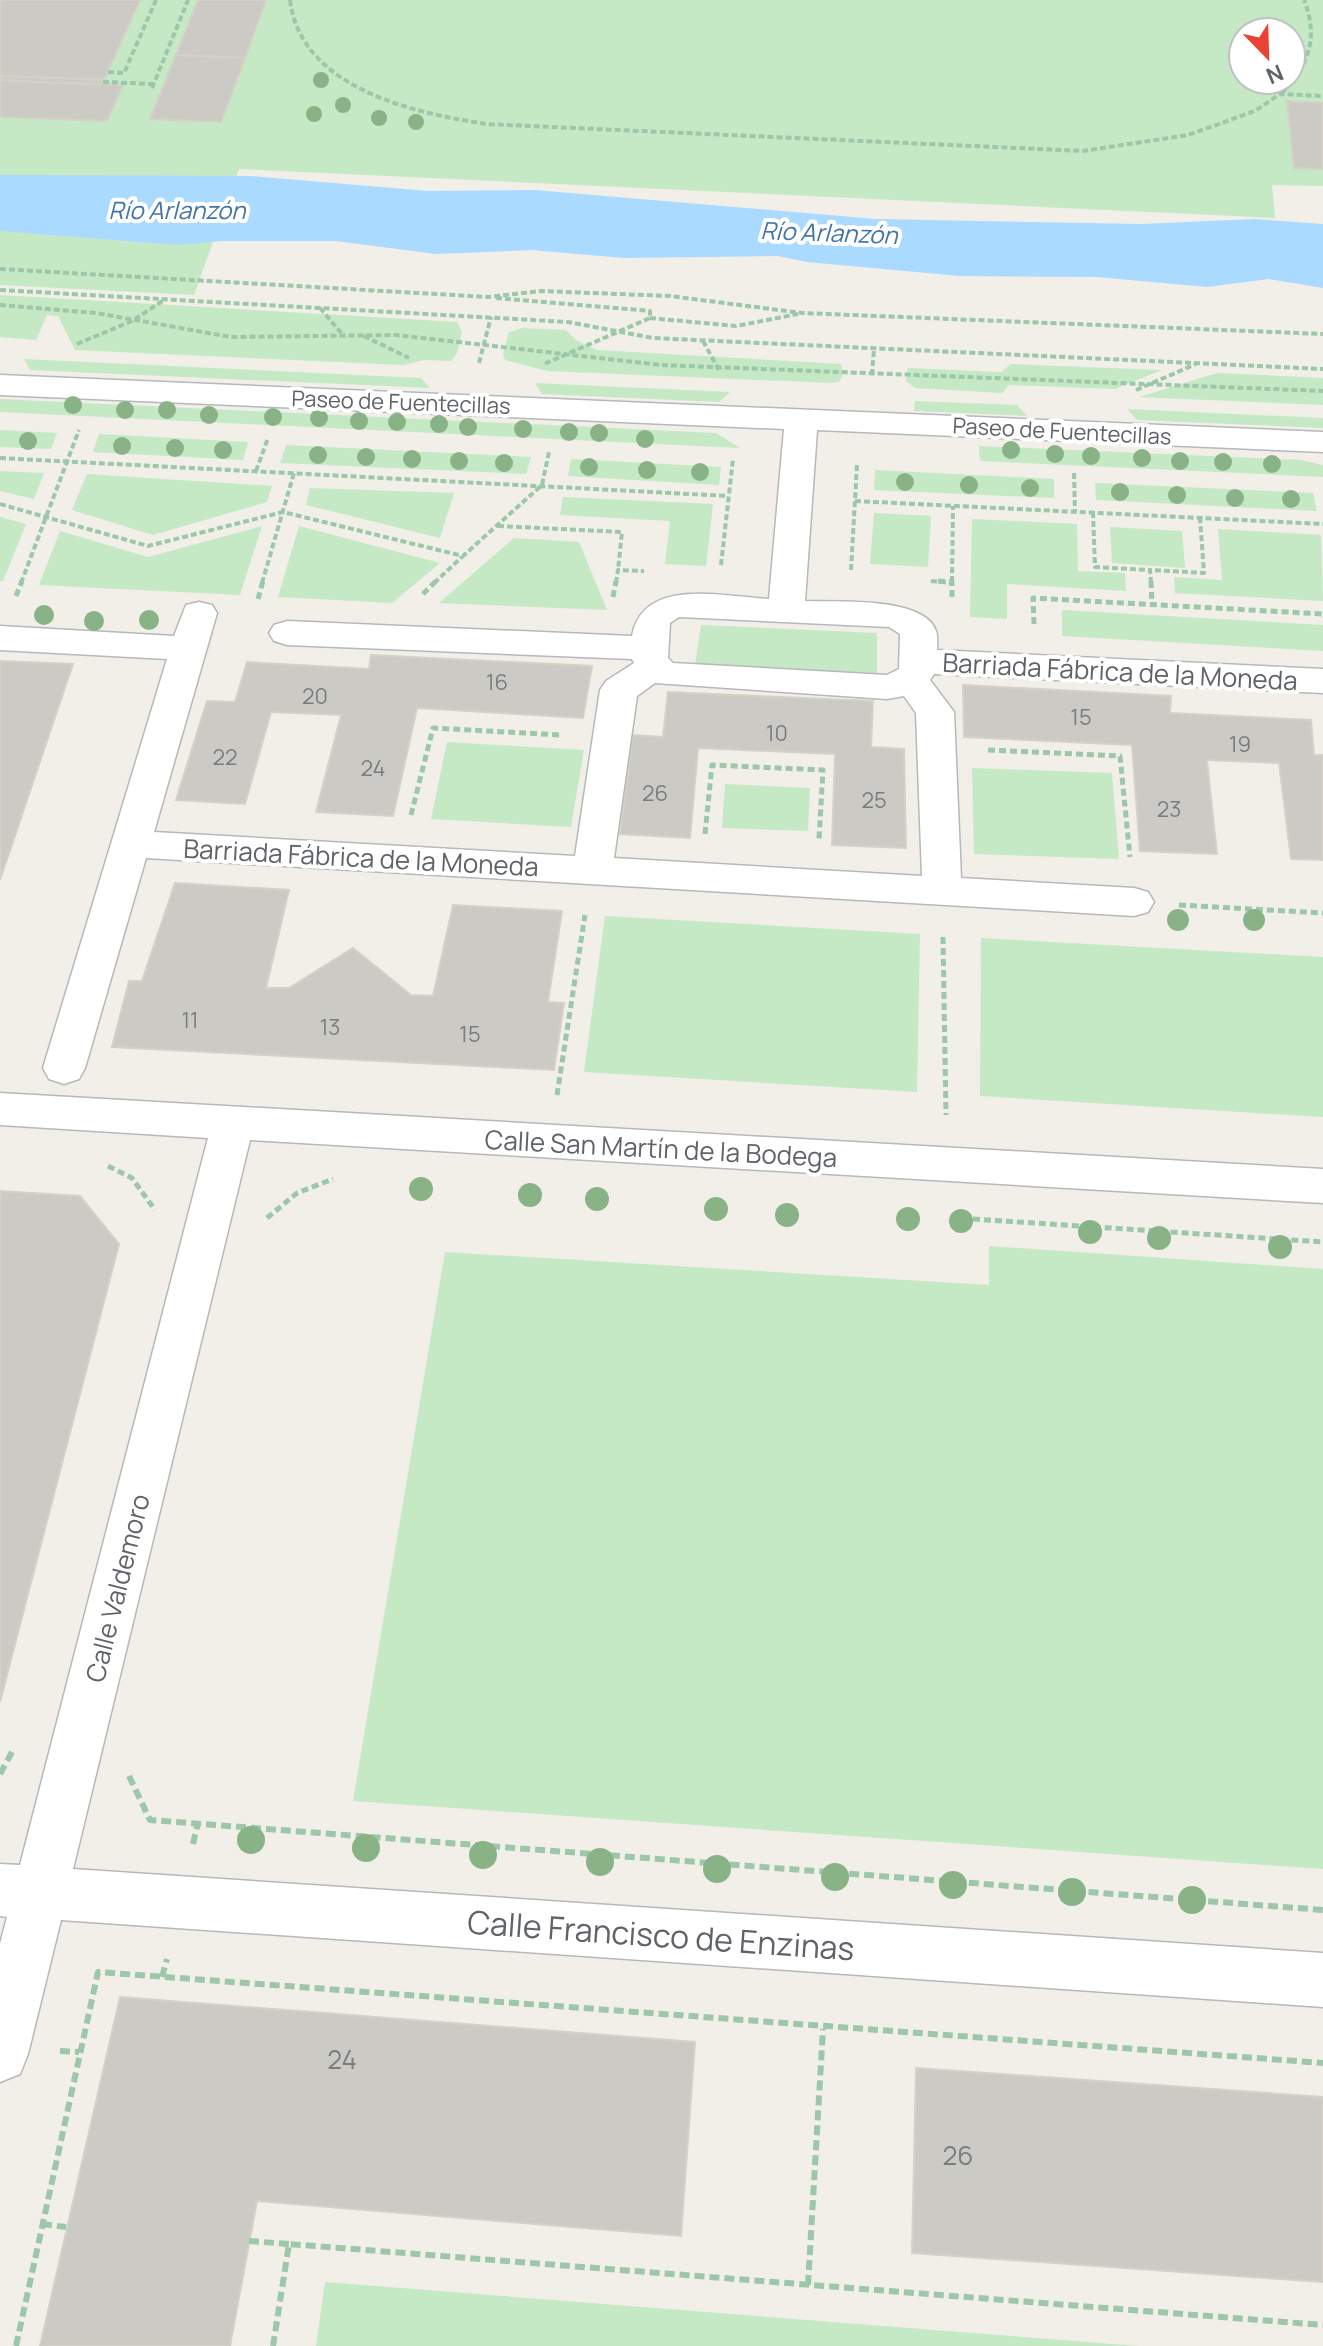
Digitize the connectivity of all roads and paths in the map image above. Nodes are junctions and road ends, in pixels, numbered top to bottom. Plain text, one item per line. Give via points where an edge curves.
1 (156, 0) edge
2 (188, 0) edge
3 (290, 0) edge
4 (1304, 0) edge
5 (1307, 63) edge
6 (108, 72) dead end
7 (103, 82) dead end
8 (1278, 96) edge
9 (0, 269) edge
10 (0, 290) edge
11 (488, 297) junction
12 (165, 299) junction
13 (0, 305) edge
14 (319, 308) junction
15 (802, 313) junction
16 (491, 317) junction
17 (650, 318) junction
18 (132, 321) junction
19 (617, 332) junction
20 (1323, 334) edge
21 (343, 335) junction
22 (363, 335) junction
23 (703, 341) junction
24 (484, 344) junction
25 (67, 349) dead end
26 (874, 349) junction
27 (566, 355) junction
28 (412, 359) dead end
29 (1198, 363) junction
30 (478, 368) dead end
31 (535, 368) dead end
32 (718, 368) junction
33 (1323, 369) edge
34 (872, 375) junction
35 (724, 379) dead end
36 (871, 384) dead end
37 (1150, 384) junction
38 (0, 385) edge
39 (1323, 391) edge
40 (1124, 395) dead end
41 (801, 419) junction
42 (81, 426) dead end
43 (269, 436) dead end
44 (1323, 442) edge
45 (550, 450) dead end
46 (0, 458) edge
47 (67, 462) junction
48 (857, 464) dead end
49 (256, 471) junction
50 (1074, 472) dead end
51 (294, 473) junction
52 (542, 485) junction
53 (728, 496) dead end
54 (855, 501) junction
55 (0, 504) edge
56 (953, 506) junction
57 (283, 512) junction
58 (1075, 512) junction
59 (1093, 512) junction
60 (46, 516) junction
61 (1200, 518) junction
62 (1323, 524) edge
63 (498, 526) junction
64 (463, 556) junction
65 (618, 570) dead end
66 (1150, 570) junction
67 (860, 576) dead end
68 (921, 580) dead end
69 (952, 582) junction
70 (258, 601) dead end
71 (415, 602) dead end
72 (1152, 604) junction
73 (786, 611) junction
74 (951, 614) dead end
75 (1323, 614) edge
76 (1034, 627) dead end
77 (287, 633) dead end
78 (0, 638) edge
79 (651, 658) junction
80 (915, 671) junction
81 (1323, 681) edge
82 (568, 735) dead end
83 (985, 749) dead end
84 (410, 819) dead end
85 (131, 844) junction
86 (592, 871) junction
87 (701, 877) junction
88 (816, 884) junction
89 (942, 891) junction
90 (1134, 902) junction
91 (1323, 913) edge
92 (64, 1068) dead end
93 (557, 1095) dead end
94 (0, 1109) edge
95 (946, 1116) dead end
96 (233, 1123) junction
97 (105, 1164) dead end
98 (342, 1177) dead end
99 (1323, 1186) edge
100 (157, 1213) dead end
101 (961, 1218) dead end
102 (263, 1223) dead end
103 (1323, 1242) edge
104 (15, 1743) dead end
105 (125, 1768) dead end
106 (0, 1774) edge
107 (20, 1892) edge
108 (1323, 1910) edge
109 (1323, 1980) edge
110 (823, 2029) junction
111 (0, 2054) edge
112 (1323, 2063) edge
113 (42, 2224) junction
114 (66, 2227) dead end
115 (249, 2241) dead end
116 (289, 2244) junction
117 (808, 2285) junction
118 (1323, 2325) edge
119 (16, 2346) edge
120 (273, 2346) edge

1 - 6 path via 124,73
2 - 7 path via 153,86
3 - 8 path via 312,48 346,80 403,108 486,124 1083,151 1188,135 1255,111
4 - 5 path via 1314,44
9 - 11 path
10 - 12 path
11 - 15 path via 541,291 656,296
11 - 17 path via 650,311
12 - 14 path
12 - 18 path
13 - 18 path via 67,309
14 - 16 path
14 - 21 path
15 - 17 path via 736,326
15 - 20 path
16 - 19 path via 568,322
16 - 24 path
17 - 19 path
18 - 21 path via 231,337
18 - 25 path
19 - 23 path
19 - 27 path
21 - 22 path
22 - 24 path
22 - 28 path
23 - 26 path
23 - 32 path
24 - 27 path
24 - 30 path
26 - 29 path
26 - 34 path
27 - 31 path
27 - 32 path
29 - 33 path
29 - 37 path
32 - 34 path
32 - 35 path
34 - 36 path
34 - 37 path
37 - 39 path
37 - 40 path
38 - 41 street, Paseo de Fuentecillas
41 - 44 street, Paseo de Fuentecillas
41 - 73 street
42 - 47 path
43 - 49 path
45 - 52 path
46 - 47 path
47 - 49 path
47 - 60 path
48 - 54 path
49 - 51 path
50 - 58 path
51 - 52 path
51 - 57 path
52 - 53 path
52 - 63 path
54 - 56 path
54 - 67 path via 851,570
55 - 60 path
56 - 58 path
56 - 69 path
57 - 60 path via 148,546
57 - 64 path
57 - 70 path
58 - 59 path
59 - 61 path
59 - 66 path via 1095,567
60 - 78 path
61 - 62 path
61 - 66 path via 1204,573
63 - 64 path
63 - 65 path via 622,532
64 - 71 path
66 - 72 path
68 - 69 path
69 - 74 path
72 - 75 path
72 - 76 path via 1033,598
73 - 79 street, Barriada Fábrica de la Moneda via 679,606 663,610 653,619
73 - 80 street, Barriada Fábrica de la Moneda via 907,621 918,631
77 - 79 street, Barriada Fábrica de la Moneda
78 - 85 street via 194,631
79 - 80 street, Barriada Fábrica de la Moneda via 679,677 887,687
79 - 86 street via 619,690
80 - 81 street, Barriada Fábrica de la Moneda
80 - 89 street, Barriada Fábrica de la Moneda via 935,712
82 - 84 path via 433,728
83 - 90 path via 1120,756
85 - 86 street, Barriada Fábrica de la Moneda
85 - 92 street
86 - 87 street, Barriada Fábrica de la Moneda
86 - 93 path
87 - 88 street, Barriada Fábrica de la Moneda
87 - 88 path via 712,765 823,770
88 - 89 street, Barriada Fábrica de la Moneda
89 - 90 street, Barriada Fábrica de la Moneda
89 - 95 path
90 - 91 path
94 - 96 street, Calle San Martín de la Bodega
96 - 99 street, Calle San Martín de la Bodega
96 - 107 street, Calle Valdemoro
97 - 100 path via 132,1178
98 - 102 path via 302,1189 277,1205
101 - 103 path
104 - 106 path
105 - 108 path via 150,1820
107 - 109 street, Calle Francisco de Enzinas
107 - 111 street, Calle Valdemoro
110 - 112 path
110 - 113 path via 98,1972
110 - 117 path
113 - 114 path
113 - 119 path
115 - 116 path
116 - 117 path
116 - 120 path
117 - 118 path

